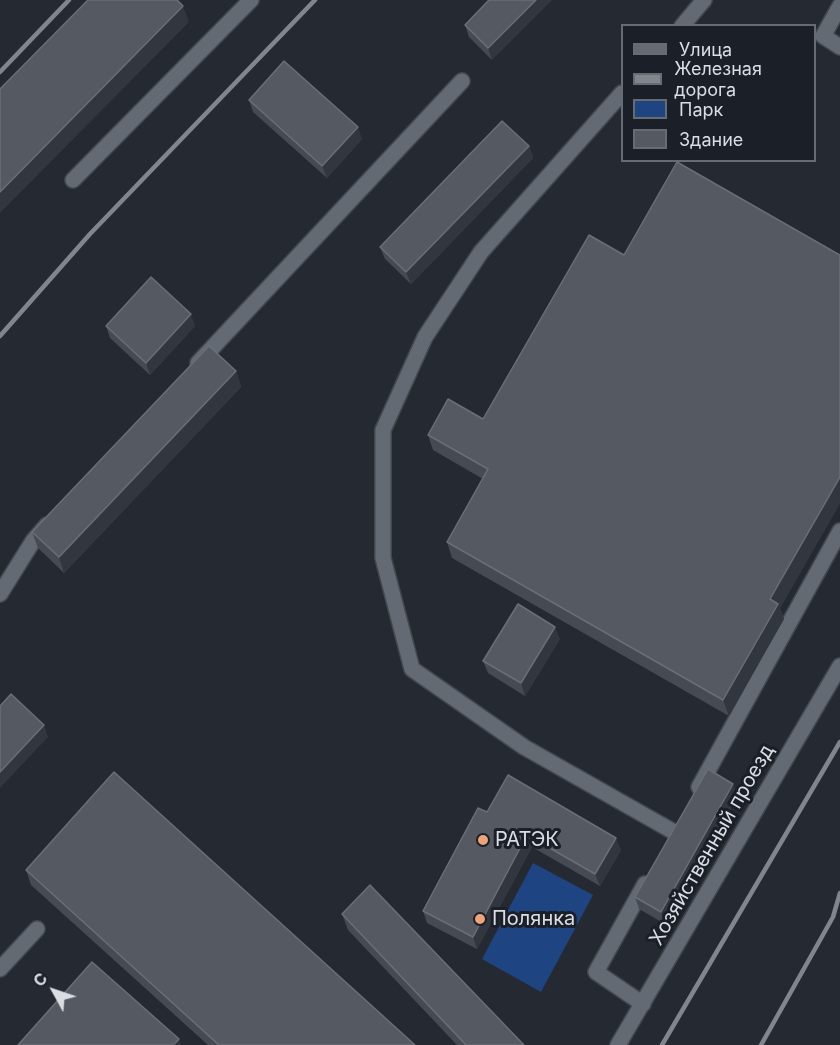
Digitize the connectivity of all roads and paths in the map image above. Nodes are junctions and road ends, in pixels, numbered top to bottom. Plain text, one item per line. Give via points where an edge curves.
1 (250, 0) edge
2 (704, 0) edge
3 (840, 6) edge
4 (684, 24) edge
5 (840, 47) edge
6 (462, 81) dead end
7 (621, 94) edge
8 (74, 180) dead end
9 (186, 376) edge
10 (57, 515) edge
11 (840, 531) edge
12 (0, 594) edge
13 (840, 666) edge
14 (691, 801) edge
15 (674, 831) edge
16 (653, 870) edge
17 (37, 928) dead end
18 (0, 969) edge
19 (644, 1004) junction
20 (618, 1045) edge

1 - 8 street
2 - 4 street
3 - 5 street via 823,36
6 - 9 street
7 - 15 street via 481,252 425,337 383,430 383,558 412,669 524,747
10 - 12 street via 33,541
11 - 14 street
13 - 19 street, Хозяйственный проезд
16 - 19 street via 596,972
17 - 18 street
19 - 20 street, Хозяйственный проезд

